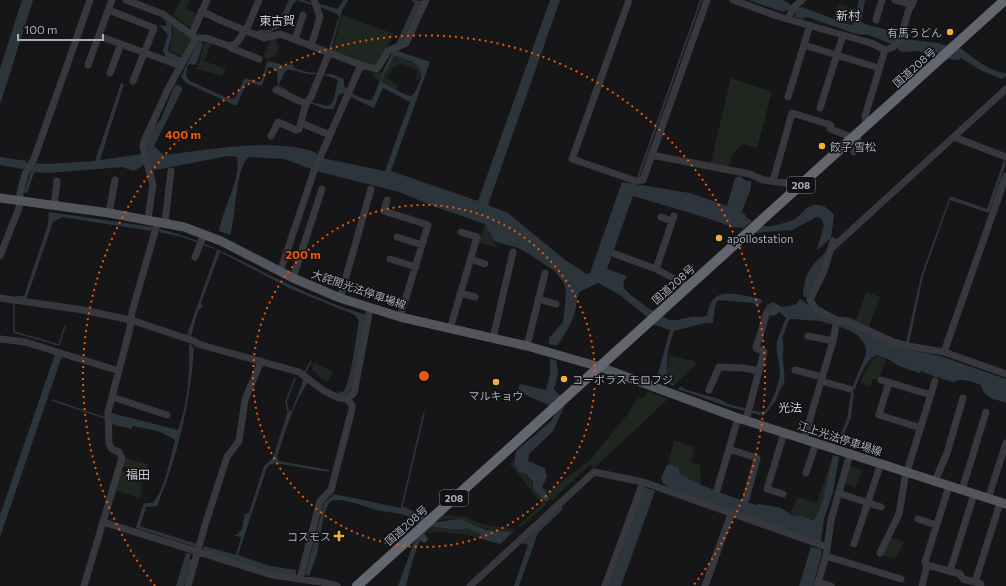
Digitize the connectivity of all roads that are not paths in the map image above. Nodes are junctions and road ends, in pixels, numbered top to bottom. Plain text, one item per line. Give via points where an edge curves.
1 (90, 0) edge
2 (112, 0) edge
3 (126, 0) edge
4 (207, 0) edge
5 (259, 0) edge
6 (313, 0) edge
7 (426, 0) edge
8 (628, 0) edge
9 (707, 0) edge
10 (733, 0) edge
11 (802, 0) edge
12 (882, 0) edge
13 (895, 0) edge
14 (1006, 0) edge
15 (913, 2) edge
16 (109, 10) junction
17 (201, 11) junction
18 (303, 15) dead end
19 (788, 18) junction
20 (876, 20) dead end
21 (810, 25) junction
22 (245, 31) junction
23 (843, 35) junction
24 (99, 36) junction
25 (194, 36) junction
26 (295, 40) junction
27 (121, 44) junction
28 (804, 45) junction
29 (229, 46) junction
30 (311, 46) junction
31 (885, 50) junction
32 (143, 53) junction
33 (329, 53) junction
34 (836, 55) junction
35 (259, 59) dead end
36 (88, 65) dead end
37 (361, 65) junction
38 (181, 66) junction
39 (879, 68) junction
40 (110, 73) dead end
41 (133, 81) dead end
42 (1006, 89) edge
43 (276, 90) dead end
44 (788, 97) dead end
45 (306, 104) junction
46 (820, 108) dead end
47 (301, 123) junction
48 (867, 125) junction
49 (330, 135) junction
50 (271, 136) dead end
51 (854, 137) junction
52 (954, 137) junction
53 (854, 152) dead end
54 (651, 156) junction
55 (1006, 157) edge
56 (171, 171) dead end
57 (1006, 176) edge
58 (115, 180) dead end
59 (57, 181) dead end
60 (773, 182) junction
61 (798, 188) junction
62 (322, 189) dead end
63 (371, 189) dead end
64 (0, 198) edge
65 (19, 200) junction
66 (387, 200) dead end
67 (54, 205) junction
68 (109, 213) junction
69 (661, 217) dead end
70 (148, 219) junction
71 (162, 222) junction
72 (461, 232) dead end
73 (397, 237) dead end
74 (202, 239) junction
75 (422, 245) junction
76 (513, 252) dead end
77 (615, 254) dead end
78 (0, 256) edge
79 (195, 257) dead end
80 (390, 259) dead end
81 (470, 259) junction
82 (485, 264) dead end
83 (416, 267) junction
84 (656, 269) junction
85 (280, 272) junction
86 (545, 273) dead end
87 (293, 278) junction
88 (688, 286) junction
89 (460, 293) junction
90 (475, 297) dead end
91 (0, 298) edge
92 (340, 298) junction
93 (538, 300) junction
94 (556, 304) dead end
95 (370, 308) junction
96 (777, 309) dead end
97 (400, 317) junction
98 (131, 320) junction
99 (837, 323) junction
100 (450, 329) junction
101 (808, 336) dead end
102 (493, 338) junction
103 (0, 339) edge
104 (833, 342) junction
105 (527, 346) junction
106 (944, 352) junction
107 (261, 361) junction
108 (600, 367) junction
109 (795, 370) dead end
110 (119, 371) junction
111 (759, 371) junction
112 (1006, 374) edge
113 (822, 379) junction
114 (881, 380) dead end
115 (935, 381) dead end
116 (889, 382) junction
117 (850, 389) dead end
118 (709, 390) dead end
119 (931, 395) junction
120 (112, 396) junction
121 (963, 398) dead end
122 (347, 399) junction
123 (986, 412) dead end
124 (167, 414) dead end
125 (744, 418) junction
126 (921, 428) junction
127 (784, 433) junction
128 (804, 439) junction
129 (816, 443) junction
130 (1006, 443) edge
131 (729, 450) junction
132 (850, 454) junction
133 (881, 464) junction
134 (907, 472) junction
135 (806, 473) dead end
136 (935, 481) junction
137 (642, 482) junction
138 (949, 486) junction
139 (717, 490) dead end
140 (962, 490) junction
141 (783, 494) dead end
142 (838, 494) junction
143 (974, 494) junction
144 (746, 499) dead end
145 (988, 499) junction
146 (867, 503) junction
147 (1003, 503) edge
148 (881, 507) dead end
149 (731, 514) junction
150 (918, 520) dead end
151 (103, 522) junction
152 (936, 525) junction
153 (854, 544) dead end
154 (827, 547) junction
155 (198, 552) junction
156 (880, 553) dead end
157 (826, 556) junction
158 (927, 565) junction
159 (950, 571) junction
160 (300, 579) junction
161 (901, 579) dead end
162 (962, 582) edge
163 (817, 584) edge
164 (978, 584) edge
165 (84, 586) edge
166 (188, 586) edge
167 (337, 586) edge
168 (357, 586) edge
169 (470, 586) edge
170 (605, 586) edge
171 (705, 586) edge
172 (831, 586) edge
173 (922, 586) edge

1 - 65 street via 25,174
2 - 16 street
3 - 25 street via 163,14
4 - 17 street
5 - 22 street
6 - 30 street via 320,17
7 - 37 street via 403,46 388,51 377,69
8 - 54 street via 572,159 636,181 643,180
9 - 54 street
10 - 19 street
11 - 19 street
12 - 20 street
13 - 15 street
14 - 48 highway, 国道208号 / 208
15 - 31 street via 902,34 893,48
16 - 24 street
16 - 32 street via 154,28
17 - 22 street
17 - 25 street
18 - 26 street
19 - 21 street
21 - 23 street
21 - 28 street
22 - 26 street via 264,38 280,34
22 - 29 street via 235,44
23 - 31 street
23 - 34 street
24 - 27 street
24 - 36 street
25 - 29 street
25 - 38 street
26 - 30 street
27 - 32 street
27 - 40 street
28 - 34 street
28 - 44 street
29 - 35 street
30 - 33 street
31 - 39 street
32 - 38 street
32 - 41 street
33 - 37 street
33 - 45 street
34 - 39 street
34 - 46 street
37 - 49 street
38 - 70 street via 144,141 143,147 153,185
39 - 48 street via 865,116
42 - 52 street
43 - 45 street
45 - 47 street
47 - 49 street
47 - 50 street via 296,130 278,122
48 - 51 highway, 国道208号 / 208
49 - 85 street via 319,158
51 - 53 street via 858,140
51 - 60 street via 830,129 831,125 792,113
51 - 61 highway, 国道208号 / 208
52 - 55 street
52 - 99 street via 832,244 821,280 810,300 816,309
54 - 60 street via 750,174
56 - 71 street
57 - 106 street
58 - 68 street
59 - 67 street
60 - 61 street via 793,184
61 - 88 highway, 国道208号 / 208
62 - 87 street
63 - 92 street
64 - 65 main road, 大詫間光法停車場線
65 - 67 main road, 大詫間光法停車場線
65 - 78 street via 19,208
66 - 75 street via 384,211 428,226
67 - 68 main road, 大詫間光法停車場線
68 - 70 main road, 大詫間光法停車場線
69 - 84 street via 673,219
70 - 71 main road, 大詫間光法停車場線
71 - 74 main road, 大詫間光法停車場線
71 - 98 street
72 - 81 street via 477,237
73 - 75 street
74 - 79 street
74 - 85 main road, 大詫間光法停車場線 via 221,240
75 - 83 street
76 - 102 street
77 - 84 street
80 - 83 street
81 - 82 street
81 - 89 street
83 - 97 street
84 - 88 street
85 - 87 main road, 大詫間光法停車場線
86 - 93 street
87 - 92 main road, 大詫間光法停車場線
88 - 108 highway, 国道208号 / 208
89 - 90 street
89 - 100 street
91 - 98 street
92 - 95 main road, 大詫間光法停車場線
93 - 94 street
93 - 105 street
95 - 97 main road, 大詫間光法停車場線
95 - 122 street via 354,393
96 - 111 street via 774,312 767,312 756,348 764,352
97 - 100 main road, 大詫間光法停車場線
98 - 107 street via 198,344
98 - 110 street
99 - 104 street
99 - 106 street via 848,321 900,344
100 - 102 main road, 大詫間光法停車場線
101 - 104 street
102 - 105 main road, 大詫間光法停車場線
103 - 110 street via 26,342
104 - 113 street
105 - 108 main road, 大詫間光法停車場線
106 - 112 street
107 - 122 street via 299,372 324,391
107 - 155 street via 245,400 239,441 227,457
108 - 125 main road, 江上光法停車場線
108 - 168 highway, 国道208号 / 208 via 552,409 420,535
109 - 113 street
110 - 120 street
111 - 118 street via 719,367
111 - 125 street via 750,407
113 - 117 street
113 - 128 street
114 - 116 street
115 - 119 street
116 - 119 street
116 - 126 street via 879,415
119 - 126 street
120 - 124 street
120 - 151 street via 108,412 109,444 122,458
121 - 136 street via 947,453
122 - 160 street via 352,409 331,490 320,501
123 - 140 street
125 - 127 main road, 江上光法停車場線
125 - 131 street
126 - 134 street
127 - 128 main road, 江上光法停車場線
127 - 141 street via 767,488
128 - 129 main road, 江上光法停車場線
129 - 132 main road, 江上光法停車場線
129 - 135 street
130 - 145 street
131 - 139 street
131 - 144 street via 757,458
132 - 133 main road, 江上光法停車場線
132 - 142 street
133 - 134 main road, 江上光法停車場線
133 - 146 street
134 - 136 main road, 江上光法停車場線
134 - 156 street via 899,514
136 - 138 main road, 江上光法停車場線
137 - 149 street
137 - 169 street via 592,473
137 - 170 street
138 - 140 main road, 江上光法停車場線
138 - 152 street
140 - 143 main road, 江上光法停車場線
142 - 146 street
142 - 154 street
143 - 145 main road, 江上光法停車場線
143 - 159 street
145 - 147 main road, 江上光法停車場線
146 - 148 street
146 - 153 street
147 - 164 street
149 - 154 street
149 - 171 street
150 - 152 street
151 - 155 street
151 - 165 street
152 - 158 street via 925,562
154 - 157 street
155 - 160 street via 272,575
155 - 166 street
157 - 161 street
157 - 163 street
158 - 159 street
158 - 173 street
159 - 162 street via 960,574
160 - 167 street
162 - 164 street
163 - 172 street

